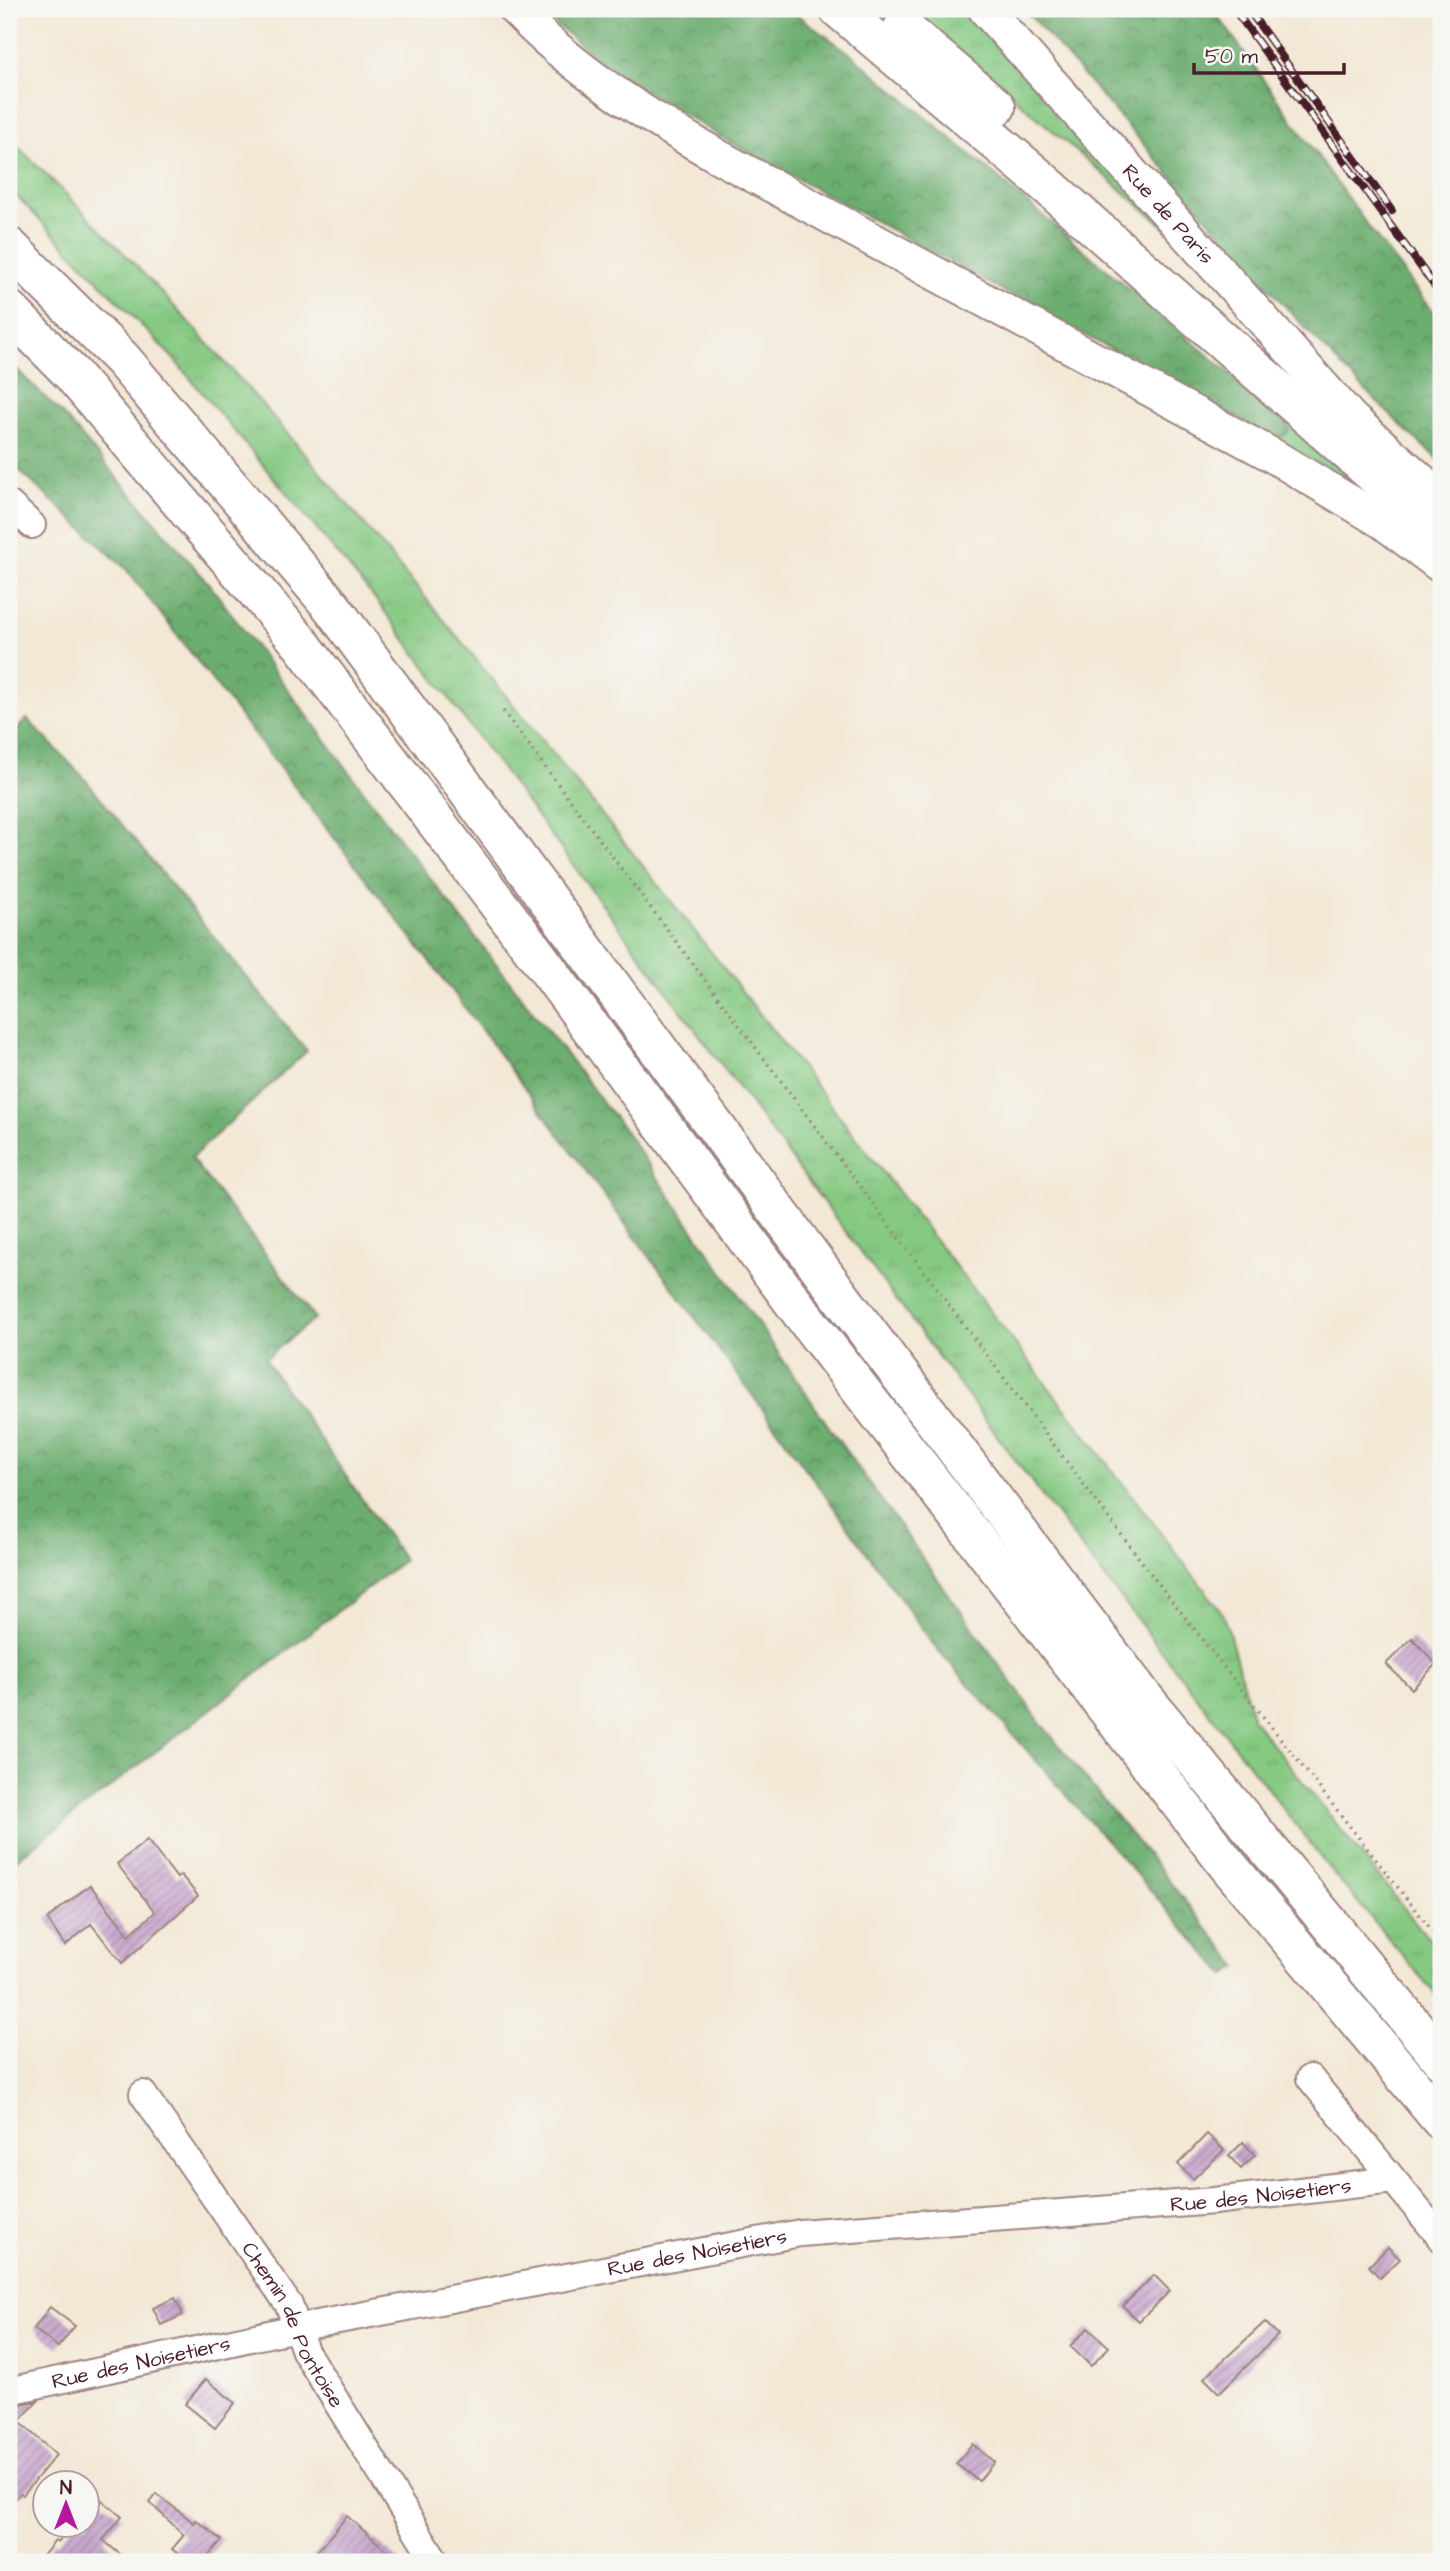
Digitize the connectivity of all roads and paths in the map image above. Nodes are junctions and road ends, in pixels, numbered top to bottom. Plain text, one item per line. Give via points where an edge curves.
1 (515, 9) edge
2 (839, 9) edge
3 (880, 9) edge
4 (985, 9) edge
5 (9, 247) edge
6 (9, 310) edge
7 (1352, 418) junction
8 (1441, 498) edge
9 (9, 504) edge
10 (32, 525) dead end
11 (1441, 534) edge
12 (1441, 566) edge
13 (503, 711) dead end
14 (1441, 1942) edge
15 (1441, 2059) edge
16 (1310, 2078) dead end
17 (143, 2094) dead end
18 (1441, 2120) edge
19 (1393, 2180) junction
20 (1441, 2238) edge
21 (296, 2328) junction
22 (9, 2391) edge
23 (436, 2562) edge

1 - 12 main road via 583,69 650,117 1269,454 1382,522
2 - 11 highway via 1049,187
3 - 7 highway
4 - 7 main road, Rue de Paris
5 - 15 highway via 122,359 332,607 841,1297 1140,1693
6 - 18 highway via 72,374 302,645 808,1322 1226,1863
7 - 8 main road, Rue de Paris
9 - 10 street
13 - 14 path via 1157,1582
16 - 19 street
17 - 21 street, Chemin de Pontoise via 289,2305
19 - 20 street
19 - 21 street, Rue des Noisetiers via 1214,2201 800,2233
21 - 22 street, Rue des Noisetiers
21 - 23 street, Chemin de Pontoise via 305,2351

